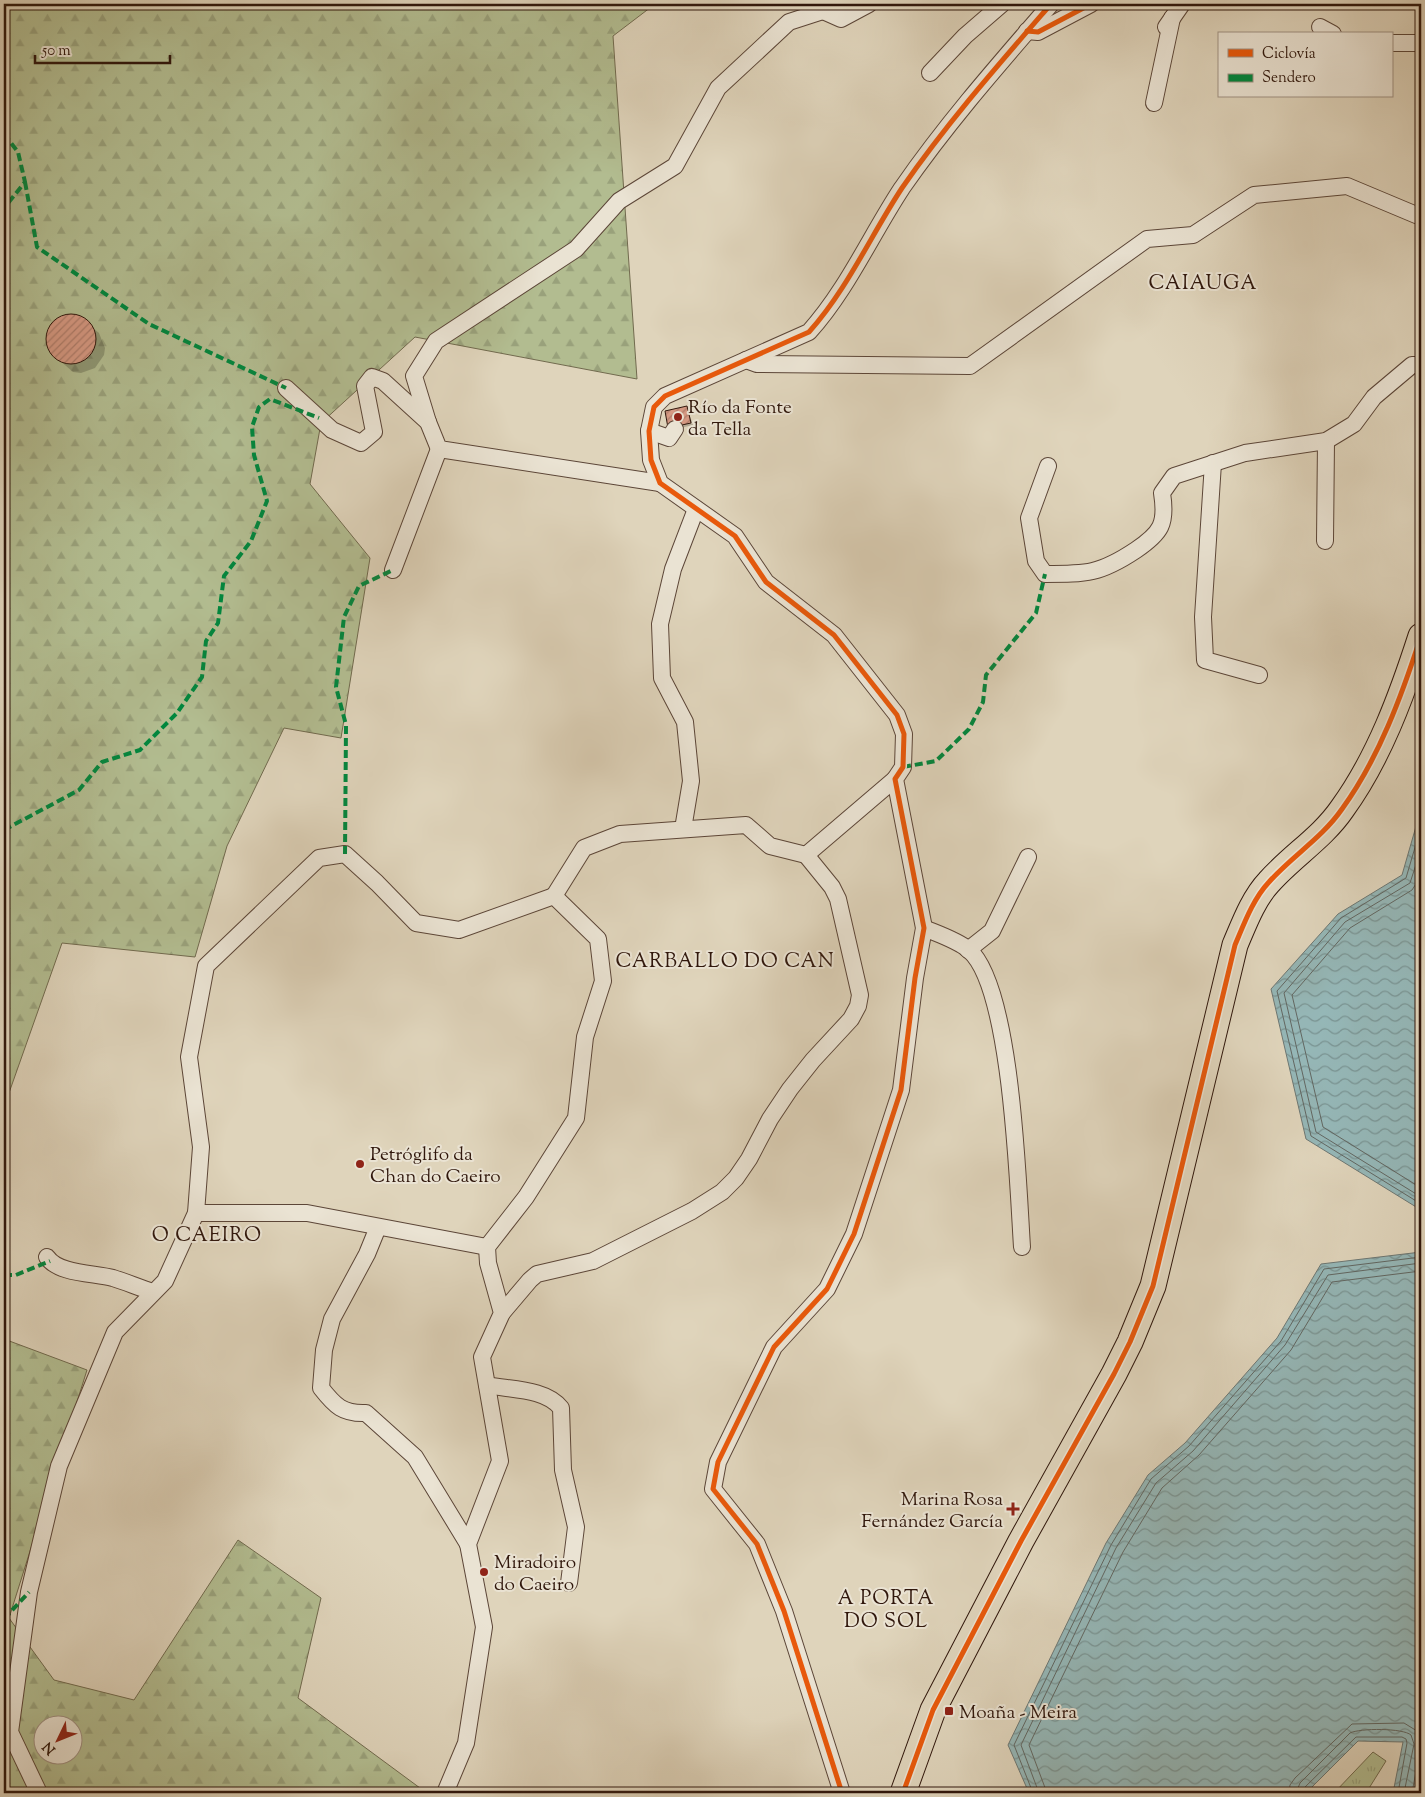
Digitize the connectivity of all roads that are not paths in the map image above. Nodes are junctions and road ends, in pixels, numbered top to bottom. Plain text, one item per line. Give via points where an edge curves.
1 (869, 4) edge
2 (1002, 4) edge
3 (1051, 4) edge
4 (1091, 4) edge
5 (1182, 4) edge
6 (822, 7) edge
7 (1172, 18) junction
8 (1027, 31) junction
9 (1158, 38) dead end
10 (1421, 42) edge
11 (1392, 43) edge
12 (930, 74) dead end
13 (1154, 102) dead end
14 (1421, 217) edge
15 (746, 360) junction
16 (1421, 365) edge
17 (286, 388) dead end
18 (428, 422) junction
19 (675, 429) dead end
20 (649, 431) junction
21 (1326, 441) junction
22 (439, 449) junction
23 (1214, 463) junction
24 (1048, 466) dead end
25 (660, 483) junction
26 (696, 509) junction
27 (1325, 541) dead end
28 (393, 570) dead end
29 (1421, 636) edge
30 (1259, 675) dead end
31 (895, 779) junction
32 (683, 829) junction
33 (806, 855) junction
34 (1028, 857) dead end
35 (554, 896) junction
36 (924, 928) junction
37 (968, 950) junction
38 (196, 1213) junction
39 (378, 1227) junction
40 (487, 1247) junction
41 (1022, 1247) dead end
42 (47, 1257) dead end
43 (154, 1292) junction
44 (502, 1313) junction
45 (487, 1385) junction
46 (468, 1544) junction
47 (569, 1583) dead end
48 (39, 1793) edge
49 (445, 1793) edge
50 (842, 1793) edge
51 (903, 1793) edge

1 - 6 street via 841,20
2 - 12 street via 965,36
3 - 8 street
4 - 8 street via 1038,32
5 - 7 street
6 - 18 street via 789,22 718,88 675,166 620,201 576,249 436,341 414,376
7 - 9 street
7 - 13 street
8 - 15 street via 975,90 903,188 826,313 809,332
10 - 11 street
14 - 15 street via 1347,186 1254,195 1193,235 1147,239 970,366 757,364
15 - 20 street via 665,396 654,407
16 - 21 street via 1412,365 1374,397 1354,424
17 - 18 street via 332,430 361,443 374,432 365,386 372,377 384,381
18 - 22 street
19 - 20 street via 669,438
20 - 25 street via 651,460
21 - 23 street via 1245,453
21 - 27 street
22 - 25 street
22 - 28 street
23 - 24 street via 1174,476 1162,493 1166,514 1156,536 1111,567 1082,574 1045,574 1036,562 1029,518
23 - 30 street via 1203,617 1205,660
25 - 26 street
26 - 31 street via 735,536 766,582 780,595 834,635 897,715 904,734 903,768
26 - 32 street via 673,569 660,624 662,678 685,722 691,781
29 - 51 main road via 1403,690 1368,768 1342,810 1269,882 1250,912 1235,946 1153,1286 1130,1342 1020,1541 933,1710
31 - 33 street
31 - 36 street
32 - 33 street via 746,825 770,846
32 - 35 street via 620,834 584,848
33 - 44 street via 838,899 860,995 850,1020 790,1089 749,1159 722,1192 692,1211 593,1261 537,1274
34 - 37 street via 992,931
35 - 38 street via 459,930 416,923 345,854 319,858 206,966 189,1057 201,1147
35 - 40 street via 598,939 603,982 585,1037 576,1118 526,1197
36 - 37 street
36 - 50 street via 901,1090 854,1234 827,1289 774,1347 718,1462 713,1489 757,1544 784,1611
37 - 41 street via 978,962 991,989 1003,1036
38 - 39 street via 307,1213
38 - 43 street via 165,1281
39 - 40 street
39 - 46 street via 332,1319 324,1350 321,1388 350,1414 366,1413 415,1457
40 - 44 street via 488,1263
42 - 43 street via 76,1272 112,1277
43 - 48 street via 115,1332 59,1466 29,1592 10,1732
44 - 45 street via 482,1357
45 - 46 street via 500,1461
45 - 47 street via 539,1394 555,1400 561,1408 563,1470 576,1527
46 - 49 street via 484,1627 466,1743

